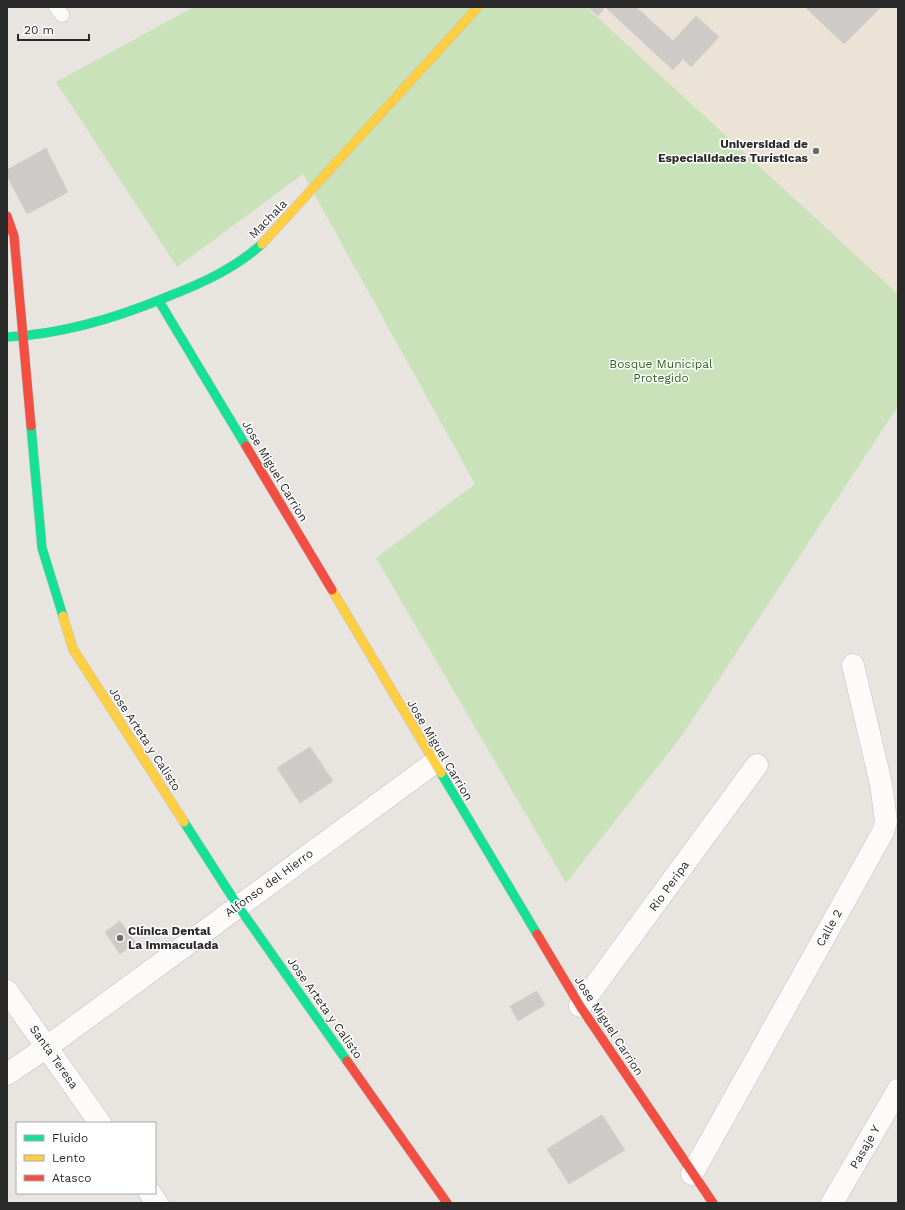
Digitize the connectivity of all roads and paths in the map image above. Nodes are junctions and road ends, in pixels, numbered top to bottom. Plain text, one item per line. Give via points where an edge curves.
1 (478, 7) edge
2 (7, 216) edge
3 (159, 301) junction
4 (7, 337) edge
5 (23, 337) junction
6 (853, 665) dead end
7 (434, 763) junction
8 (757, 765) dead end
9 (238, 906) junction
10 (7, 991) edge
11 (580, 1006) junction
12 (46, 1047) junction
13 (7, 1074) edge
14 (898, 1090) edge
15 (99, 1122) edge
16 (692, 1174) junction
17 (151, 1194) edge
18 (157, 1203) edge
19 (447, 1203) edge
20 (713, 1203) edge
21 (832, 1203) edge

1 - 3 street, Machala via 267,239 244,260
2 - 5 street, Jose Arteta y Calisto via 14,236
3 - 5 street, Machala via 61,333
3 - 7 street, Jose Miguel Carrion
4 - 5 street, Machala
5 - 9 street, Jose Arteta y Calisto via 42,548 73,649
6 - 16 street, Calle 2 via 881,784 886,821 883,832
7 - 9 street, Alfonso del Hierro
7 - 11 street, Jose Miguel Carrion
8 - 11 street, Rio Peripa
9 - 12 street, Alfonso del Hierro
9 - 19 street, Jose Arteta y Calisto
10 - 12 street, Santa Teresa
11 - 16 street, Jose Miguel Carrion
12 - 13 street, Alfonso del Hierro
12 - 15 street, Santa Teresa
14 - 21 street, Pasaje Y
16 - 20 street, Jose Miguel Carrion
17 - 18 street

